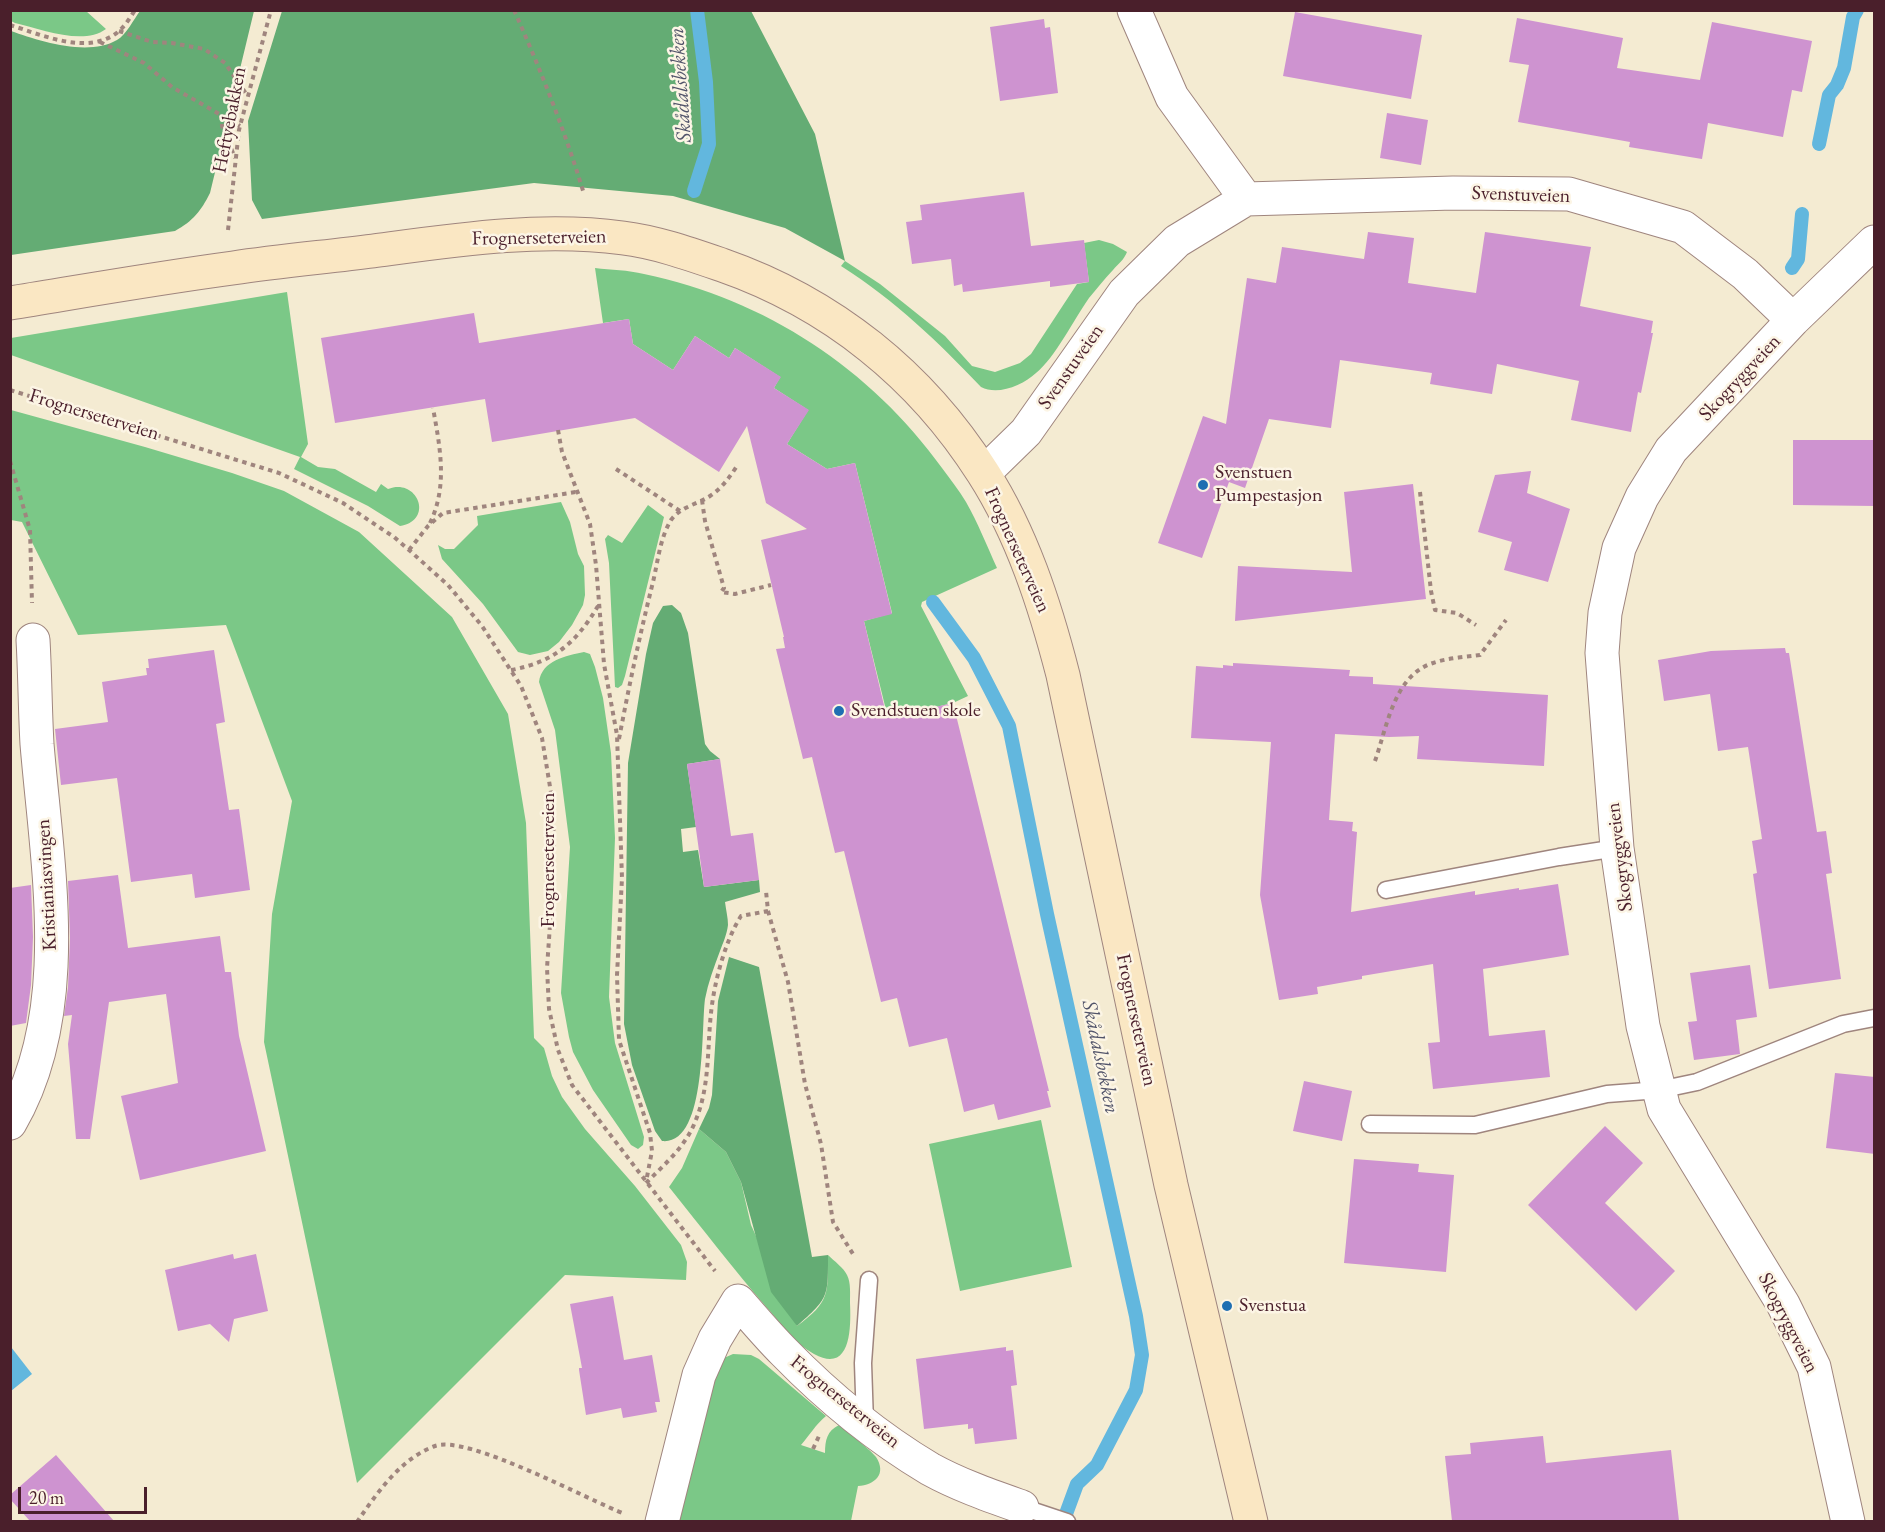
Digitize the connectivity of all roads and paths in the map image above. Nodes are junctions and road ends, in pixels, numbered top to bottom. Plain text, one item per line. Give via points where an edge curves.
1 (135, 10) edge
2 (271, 10) edge
3 (514, 10) edge
4 (1134, 10) edge
5 (10, 25) edge
6 (119, 31) junction
7 (100, 42) junction
8 (248, 95) junction
9 (221, 115) junction
10 (240, 126) junction
11 (235, 159) junction
12 (585, 197) dead end
13 (1245, 199) junction
14 (227, 236) dead end
15 (1875, 242) edge
16 (10, 303) edge
17 (1793, 320) junction
18 (10, 390) edge
19 (432, 408) dead end
20 (558, 430) dead end
21 (10, 461) edge
22 (737, 466) dead end
23 (616, 469) dead end
24 (984, 473) junction
25 (577, 492) junction
26 (1420, 492) dead end
27 (702, 500) junction
28 (681, 511) junction
29 (428, 526) junction
30 (409, 550) junction
31 (771, 585) dead end
32 (598, 606) junction
33 (1506, 620) dead end
34 (1476, 625) dead end
35 (33, 639) joint
36 (511, 670) junction
37 (618, 746) junction
38 (1375, 761) dead end
39 (1617, 848) junction
40 (1386, 890) dead end
41 (766, 891) dead end
42 (768, 911) junction
43 (1875, 1018) edge
44 (1659, 1090) junction
45 (10, 1123) edge
46 (1370, 1124) dead end
47 (646, 1183) junction
48 (869, 1280) joint
49 (738, 1301) junction
50 (865, 1424) junction
51 (1022, 1507) joint
52 (630, 1516) dead end
53 (357, 1521) edge
54 (663, 1521) edge
55 (1067, 1521) edge
56 (1251, 1521) edge
57 (1848, 1521) edge

1 - 6 path
2 - 8 path, Heftyebakken
3 - 12 path via 550,95
4 - 13 street via 1172,98
5 - 7 path via 73,42
6 - 7 path
6 - 8 path via 152,42 204,49 225,63
7 - 9 path via 144,63 172,87
8 - 10 path, Heftyebakken
9 - 10 path
9 - 11 path
10 - 11 path, Heftyebakken
11 - 14 path, Heftyebakken
13 - 17 street, Svenstuveien via 1429,193 1569,194 1683,227 1745,274
13 - 24 street, Svenstuveien via 1177,241 1124,293 1026,432
15 - 17 street, Skogryggveien
16 - 24 main road, Frognerseterveien via 231,268 458,240 567,234 624,238 738,271 823,312 901,374
17 - 39 street, Skogryggveien via 1671,450 1642,497 1619,548 1605,613 1602,653
18 - 30 path, Frognerseterveien via 279,473 343,503
19 - 29 path via 443,469 437,508
20 - 25 path
21 - 35 path via 30,530
22 - 27 path via 726,483
23 - 28 path
24 - 56 main road, Frognerseterveien via 1031,571 1063,675 1171,1185
25 - 29 path via 443,513
25 - 32 path via 590,524
26 - 34 path via 1435,610 1456,613
27 - 28 path
27 - 31 path via 724,588 720,592 735,594
28 - 37 path via 673,517 662,541
29 - 30 path
30 - 36 path, Frognerseterveien via 448,585 483,626
32 - 36 path via 585,629 554,656
32 - 37 path
33 - 38 path via 1480,655 1432,663 1411,675 1397,698
35 - 45 street, Kristianiasvingen via 52,953 46,1017 36,1065
36 - 47 path, Frognerseterveien via 542,738 554,805 548,968 549,1010 558,1050 572,1085
37 - 47 path via 622,878 617,975 619,1040 650,1133 652,1151
39 - 40 lane
39 - 44 street, Skogryggveien via 1643,1026
41 - 42 path
42 - 47 path via 741,916 732,929 711,1011 705,1093 695,1123 678,1151
42 - 48 path via 788,982 833,1222
43 - 44 lane via 1843,1024 1697,1082
44 - 46 lane via 1607,1094 1475,1125
44 - 57 street, Skogryggveien via 1664,1109 1783,1304 1814,1367
47 - 49 path, Frognerseterveien
48 - 50 lane via 863,1363
49 - 50 street, Frognerseterveien via 784,1353
49 - 54 street via 699,1375
50 - 51 street, Frognerseterveien via 931,1469
51 - 55 lane, Frognerseterveien
52 - 53 path via 498,1458 438,1444 410,1459

